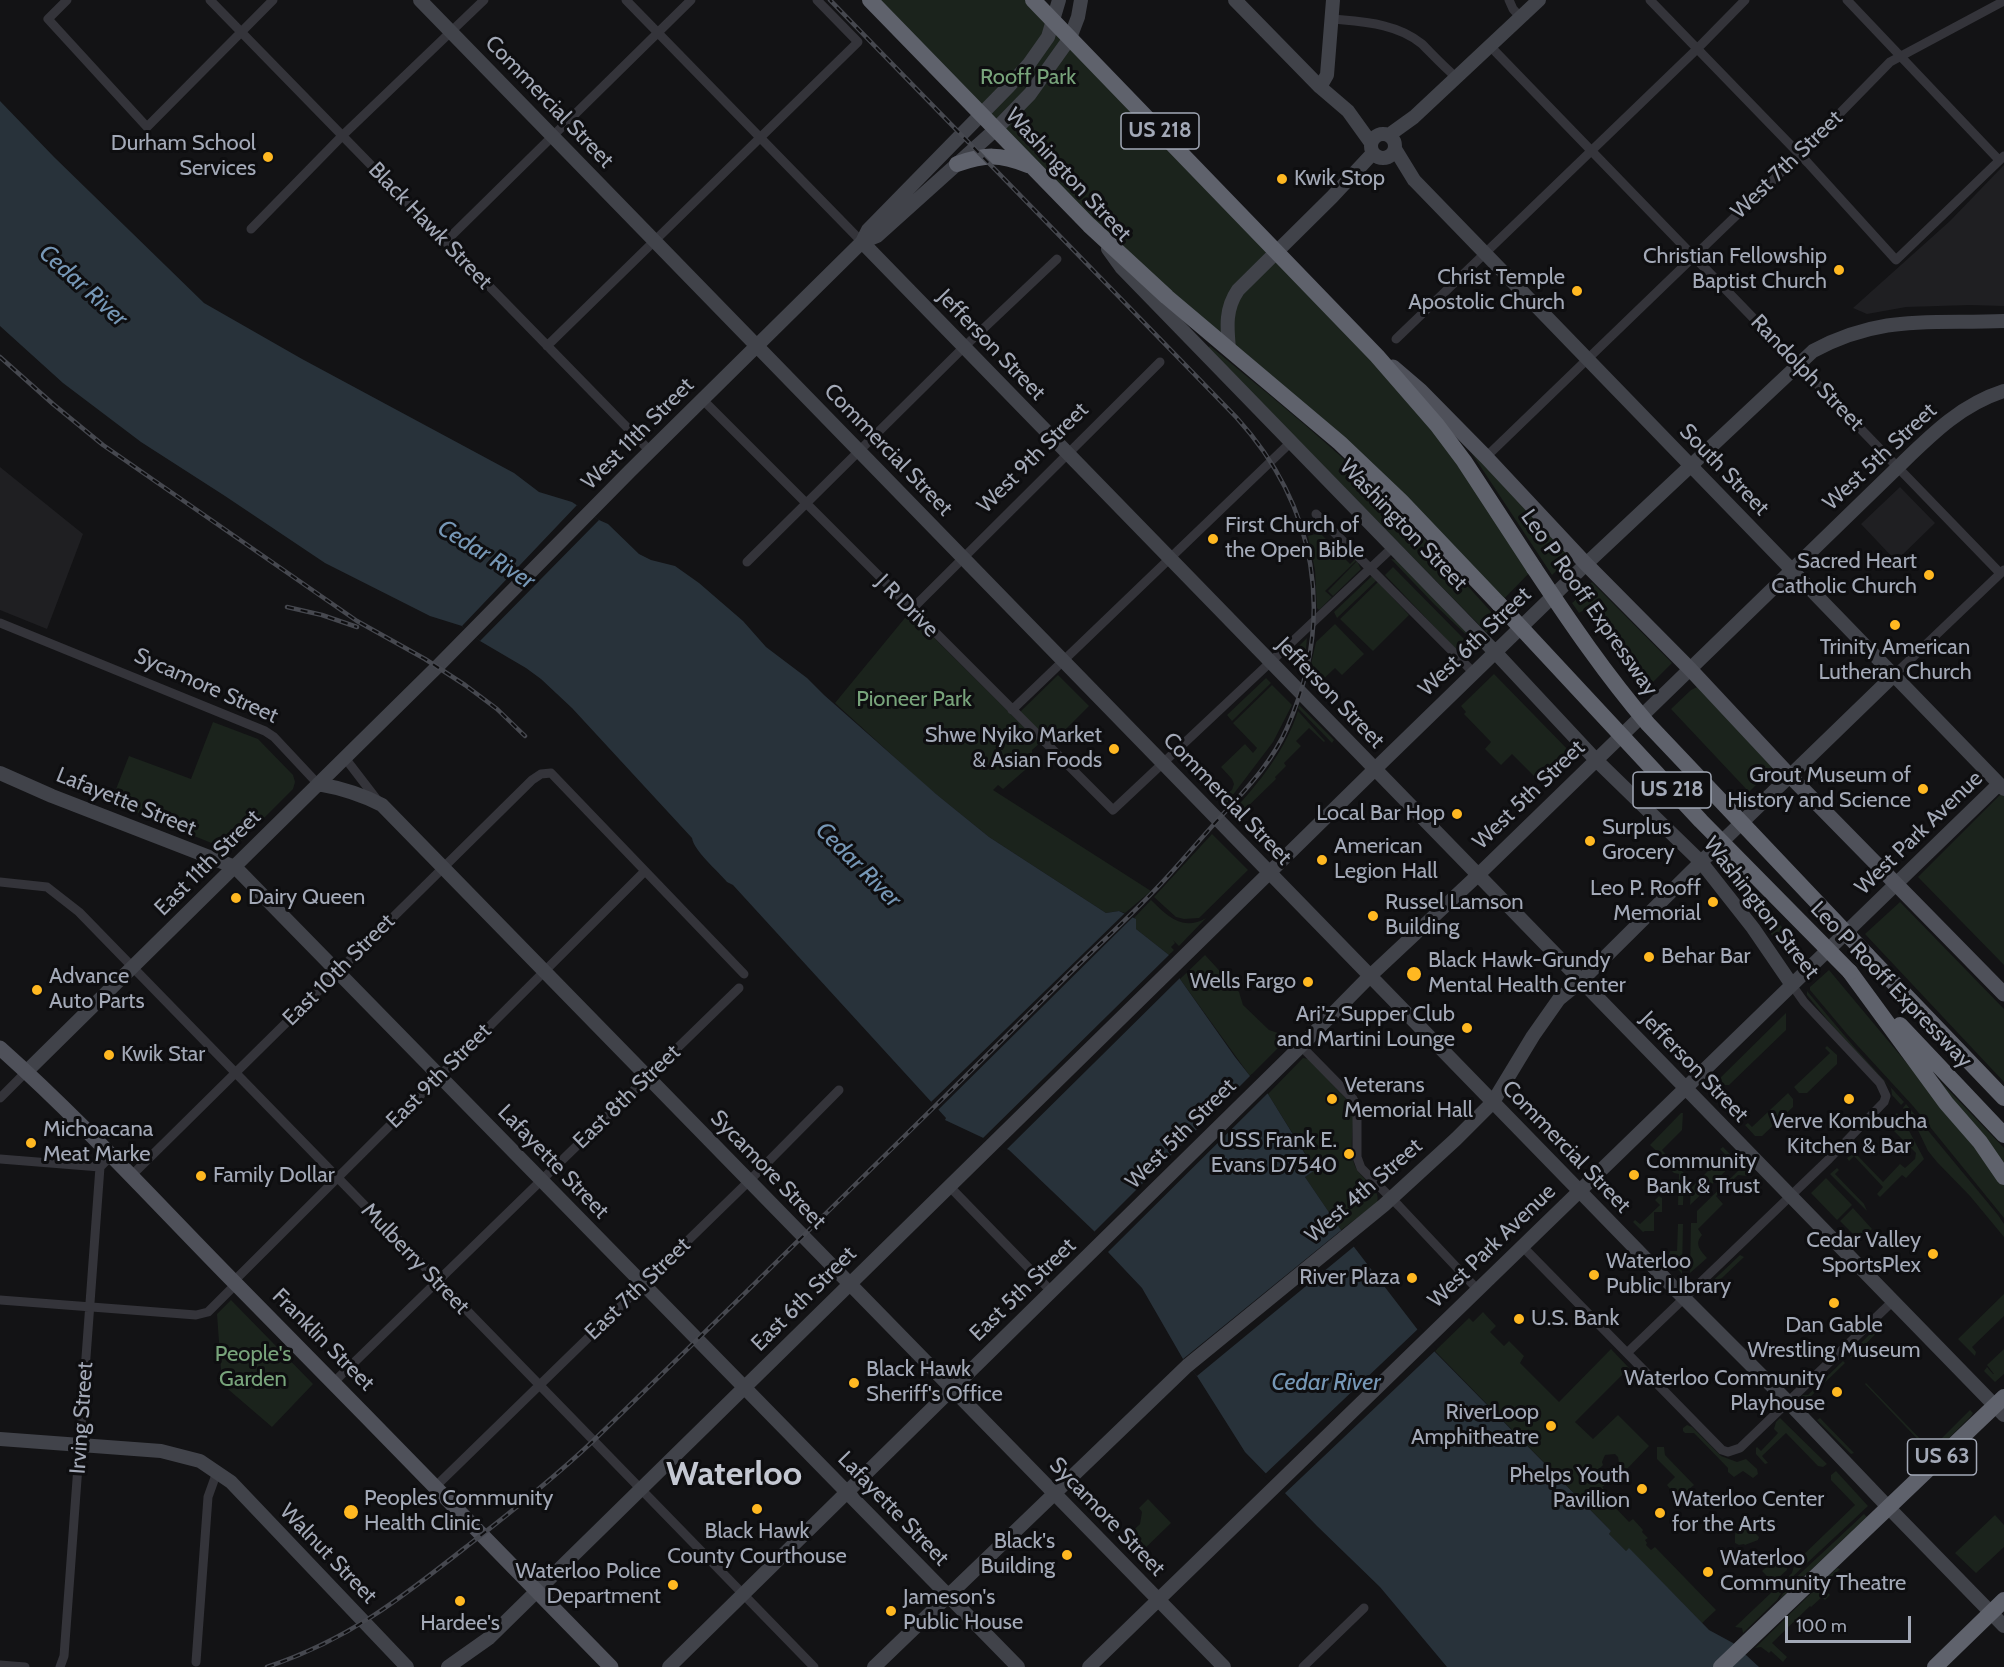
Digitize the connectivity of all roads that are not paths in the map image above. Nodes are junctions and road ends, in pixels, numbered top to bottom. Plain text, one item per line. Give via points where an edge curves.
1 (67, 0) edge
2 (210, 0) edge
3 (273, 0) edge
4 (420, 0) edge
5 (484, 0) edge
6 (626, 0) edge
7 (691, 0) edge
8 (817, 0) edge
9 (870, 0) edge
10 (1033, 0) edge
11 (1059, 0) edge
12 (1081, 0) edge
13 (1235, 0) edge
14 (1333, 0) edge
15 (1509, 0) edge
16 (1539, 0) edge
17 (1650, 0) edge
18 (1746, 0) edge
19 (1847, 0) edge
20 (2004, 1) edge
21 (1520, 17) junction
22 (1332, 19) junction
23 (1053, 20) junction
24 (241, 32) junction
25 (451, 32) junction
26 (658, 33) junction
27 (1070, 38) junction
28 (1489, 45) junction
29 (1697, 49) junction
30 (1901, 56) junction
31 (1456, 77) junction
32 (1320, 87) junction
33 (981, 114) junction
34 (996, 129) junction
35 (342, 136) junction
36 (553, 136) junction
37 (760, 137) junction
38 (1384, 145) junction
39 (1592, 151) junction
40 (1800, 154) junction
41 (2002, 158) edge
42 (957, 165) junction
43 (1032, 167) junction
44 (1089, 225) junction
45 (251, 229) dead end
46 (654, 240) junction
47 (446, 242) junction
48 (862, 242) junction
49 (1277, 252) junction
50 (1485, 253) junction
51 (1694, 256) junction
52 (1057, 259) dead end
53 (2004, 321) edge
54 (1396, 339) dead end
55 (547, 346) junction
56 (757, 346) junction
57 (964, 347) junction
58 (1229, 349) junction
59 (1377, 356) junction
60 (1588, 359) junction
61 (1160, 362) dead end
62 (1798, 364) junction
63 (2004, 391) edge
64 (703, 400) junction
65 (1291, 442) junction
66 (650, 451) junction
67 (859, 451) junction
68 (1068, 454) junction
69 (1486, 457) junction
70 (1690, 465) junction
71 (1898, 467) junction
72 (806, 504) junction
73 (1316, 514) dead end
74 (1393, 548) junction
75 (963, 558) junction
76 (1170, 559) junction
77 (747, 562) dead end
78 (1586, 564) junction
79 (1371, 569) junction
80 (1792, 570) junction
81 (2002, 571) edge
82 (911, 610) junction
83 (0, 623) edge
84 (1495, 652) junction
85 (446, 659) joint
86 (1064, 661) junction
87 (1271, 663) junction
88 (1690, 669) junction
89 (1474, 672) junction
90 (1894, 675) junction
91 (1012, 710) junction
92 (345, 758) junction
93 (1595, 759) junction
94 (1163, 763) junction
95 (1375, 769) junction
96 (0, 773) edge
97 (1791, 777) junction
98 (318, 784) junction
99 (2002, 784) edge
100 (382, 805) junction
101 (1701, 862) junction
102 (235, 867) junction
103 (443, 867) junction
104 (645, 871) junction
105 (1269, 872) junction
106 (1478, 875) junction
107 (0, 882) edge
108 (1897, 884) junction
109 (1186, 956) joint
110 (132, 968) junction
111 (338, 971) junction
112 (544, 971) junction
113 (1850, 972) junction
114 (744, 974) dead end
115 (1370, 976) junction
116 (1581, 981) junction
117 (1792, 985) junction
118 (739, 988) dead end
119 (2004, 994) edge
120 (1301, 1046) junction
121 (0, 1048) edge
122 (26, 1072) junction
123 (235, 1073) junction
124 (440, 1076) junction
125 (648, 1077) junction
126 (1685, 1088) junction
127 (839, 1090) dead end
128 (0, 1098) edge
129 (2004, 1098) edge
130 (1493, 1102) junction
131 (2004, 1135) edge
132 (0, 1159) edge
133 (106, 1162) junction
134 (130, 1176) junction
135 (2004, 1177) edge
136 (337, 1178) junction
137 (541, 1179) junction
138 (749, 1181) junction
139 (949, 1186) junction
140 (1579, 1190) junction
141 (1791, 1196) junction
142 (1391, 1199) junction
143 (1097, 1246) joint
144 (1522, 1246) junction
145 (437, 1281) junction
146 (235, 1283) junction
147 (644, 1284) junction
148 (850, 1284) junction
149 (1477, 1289) junction
150 (1051, 1291) junction
151 (1684, 1298) junction
152 (0, 1300) edge
153 (1893, 1301) junction
154 (90, 1307) junction
155 (1627, 1353) junction
156 (334, 1382) junction
157 (539, 1386) junction
158 (744, 1387) junction
159 (952, 1389) junction
160 (1788, 1402) junction
161 (2001, 1406) edge
162 (0, 1439) edge
163 (80, 1446) junction
164 (217, 1472) junction
165 (435, 1487) junction
166 (640, 1489) junction
167 (847, 1492) junction
168 (1054, 1494) junction
169 (1888, 1508) junction
170 (537, 1591) junction
171 (743, 1594) junction
172 (948, 1596) junction
173 (1158, 1600) junction
174 (2004, 1600) edge
175 (1364, 1608) dead end
176 (1991, 1613) junction
177 (2004, 1626) edge
178 (196, 1662) dead end
179 (0, 1665) edge
180 (25, 1667) edge
181 (60, 1667) edge
182 (406, 1667) edge
183 (448, 1667) edge
184 (611, 1667) edge
185 (669, 1667) edge
186 (814, 1667) edge
187 (874, 1667) edge
188 (1018, 1667) edge
189 (1089, 1667) edge
190 (1224, 1667) edge
191 (1303, 1667) edge
192 (1721, 1667) edge
193 (1935, 1667) edge

1 - 24 street via 48,19 147,127
2 - 24 street, Black Hawk Street
3 - 24 street
4 - 25 street, Commercial Street
5 - 25 street
6 - 26 street, Jefferson Street
7 - 26 street
8 - 37 street via 858,42
9 - 33 highway, Washington Street / US 218
10 - 23 highway, US 218
11 - 23 street, West 11th Street
12 - 27 street, West 11th Street
13 - 32 street, South Street
14 - 22 street
15 - 21 street
16 - 21 street
17 - 29 street
18 - 29 street
19 - 30 street
20 - 30 street, West 7th Street
21 - 28 street
22 - 31 street via 1371,22 1411,37
22 - 32 street via 1328,75
23 - 27 highway, US 218
23 - 33 street, West 11th Street via 1048,37 1029,64
24 - 35 street, Black Hawk Street
25 - 35 street
25 - 36 street, Commercial Street
26 - 36 street
26 - 37 street, Jefferson Street
27 - 34 street, West 11th Street via 1040,82
27 - 49 highway, US 218
28 - 31 street
28 - 39 street, Randolph Street
29 - 39 street
29 - 40 street
30 - 40 street, West 7th Street via 1890,62
30 - 41 street
31 - 38 street
32 - 38 street, South Street via 1359,117
33 - 34 highway, Washington Street / US 218
33 - 48 street, West 11th Street via 868,230
34 - 42 street, West 11th Street
34 - 43 highway, Washington Street / US 218
35 - 45 street
35 - 47 street, Black Hawk Street
36 - 46 street, Commercial Street
36 - 47 street
37 - 46 street
37 - 48 street, Jefferson Street
38 - 49 street
38 - 50 street, South Street
39 - 50 street
39 - 51 street, Randolph Street
40 - 41 street via 1896,260
40 - 51 street, West 7th Street
42 - 43 highway via 996,156
42 - 48 street, West 11th Street via 877,236
43 - 44 highway, Washington Street / US 218
44 - 58 highway, US 218
44 - 65 street, Washington Street via 1121,267
46 - 55 street
46 - 56 street, Commercial Street
47 - 55 street, Black Hawk Street
48 - 56 street, West 11th Street
48 - 57 street, Jefferson Street
49 - 58 street via 1245,282 1230,304
49 - 59 highway, US 218
50 - 54 street
50 - 60 street, South Street
51 - 60 street, West 7th Street
51 - 62 street, Randolph Street
52 - 57 street
53 - 62 street, West 6th Street via 1882,325 1829,342
55 - 66 street, Black Hawk Street
56 - 64 street, West 11th Street
56 - 67 street, Commercial Street
57 - 67 street
57 - 68 street, Jefferson Street
58 - 113 highway, Leo P Rooff Expressway / US 218, bridge via 1374,474 1701,821
59 - 69 main road via 1421,391
59 - 129 highway, Leo P Rooff Expressway / US 218, bridge via 1464,461 1617,689
60 - 69 street, West 7th Street
60 - 70 street, South Street
61 - 68 street, West 9th Street
62 - 70 street, West 6th Street
62 - 71 street, Randolph Street
63 - 71 street, West 5th Street via 1954,416
64 - 66 street, West 11th Street
64 - 72 street, J R Drive
65 - 74 street, Washington Street
65 - 76 street
66 - 85 street, West 11th Street
67 - 72 street
67 - 75 street, Commercial Street
68 - 75 street, West 9th Street
68 - 76 street, Jefferson Street
69 - 78 main road
70 - 78 street, West 6th Street
70 - 80 street, South Street
71 - 80 street, West 5th Street
71 - 81 street, Randolph Street
72 - 77 street
72 - 82 street, J R Drive
73 - 79 street
74 - 79 street
74 - 84 street, Washington Street
75 - 82 street, West 9th Street
75 - 86 street, Commercial Street
76 - 86 street
76 - 87 street, Jefferson Street
78 - 84 street, West 6th Street
78 - 88 main road
79 - 87 street
79 - 89 street
80 - 88 street, West 5th Street
80 - 90 street, South Street
81 - 90 street, West 4th Street
82 - 91 street, J R Drive
83 - 98 street, Sycamore Street via 265,731
84 - 89 street, West 6th Street
84 - 93 street, Washington Street
85 - 92 street, East 11th Street
86 - 91 street
86 - 94 street, Commercial Street
87 - 94 street
87 - 95 street, Jefferson Street
88 - 93 street, West 5th Street
88 - 97 main road
89 - 95 street, West 6th Street
90 - 97 street, West 4th Street
90 - 99 street, South Street
91 - 94 street, J R Drive via 1113,810
92 - 98 street, East 11th Street
92 - 100 street, Sycamore Street
93 - 101 street, Washington Street
93 - 106 street, West 5th Street
94 - 105 street, Commercial Street
95 - 105 street, West 6th Street
95 - 106 street, Jefferson Street
96 - 102 street, Lafayette Street
97 - 101 street, West 4th Street
97 - 108 main road
98 - 100 street, Sycamore Street via 344,789
98 - 102 street, East 11th Street
99 - 108 street, West Park Avenue
100 - 103 street, Sycamore Street
101 - 116 street, West 4th Street
101 - 117 street, Washington Street via 1754,928
102 - 110 street, East 11th Street
102 - 111 street, Lafayette Street
103 - 104 street, East 10th Street via 532,780 551,773
103 - 111 street, East 10th Street
103 - 112 street, Sycamore Street
104 - 112 street, East 9th Street
104 - 114 street
105 - 109 street, West 6th Street
105 - 115 street, Commercial Street
106 - 115 street, West 5th Street
106 - 116 street, Jefferson Street
107 - 110 street, Mulberry Street via 47,887 79,912
108 - 117 street, West Park Avenue
108 - 119 main road
109 - 139 street, East 6th Street
110 - 122 street, East 11th Street
110 - 123 street, Mulberry Street
111 - 123 street, East 10th Street
111 - 124 street, Lafayette Street
112 - 124 street, East 9th Street
112 - 125 street, Sycamore Street
113 - 131 highway, Leo P Rooff Expressway / US 218
113 - 135 highway
115 - 120 street, West 5th Street
115 - 130 street, Commercial Street
116 - 126 street, Jefferson Street
116 - 130 street, West 4th Street via 1559,999
117 - 126 street, West Park Avenue
117 - 141 street, Washington Street via 1880,1083 1886,1096 1879,1108
118 - 125 street, East 8th Street
120 - 142 street via 1358,1107 1358,1163
120 - 143 street, West 5th Street
121 - 122 main road, Franklin Street
122 - 128 street, East 11th Street
122 - 133 main road, Franklin Street
123 - 134 street, East 10th Street
123 - 136 street, Mulberry Street
124 - 136 street, East 9th Street
124 - 137 street, Lafayette Street
125 - 137 street, East 8th Street
125 - 138 street, Sycamore Street
126 - 140 street, West Park Avenue
126 - 141 street, Jefferson Street
127 - 138 street, East 7th Street
130 - 140 street, Commercial Street
130 - 142 street, West 4th Street
132 - 133 street
133 - 134 main road, Franklin Street
133 - 154 street, Irving Street
134 - 146 main road, Franklin Street
136 - 145 street, Mulberry Street
136 - 146 street, East 9th Street
137 - 145 street, East 8th Street
137 - 147 street, Lafayette Street
138 - 147 street, East 7th Street
138 - 148 street, Sycamore Street
139 - 148 street, East 6th Street
139 - 150 street
140 - 144 street, West Park Avenue
140 - 151 street, Commercial Street
141 - 151 street
141 - 153 street, Jefferson Street
142 - 149 street
142 - 168 street, West 4th Street via 1187,1366
143 - 150 street, East 5th Street
144 - 149 street, West Park Avenue
144 - 155 street
145 - 156 street, East 8th Street
145 - 157 street, Mulberry Street
146 - 154 street, East 9th Street via 203,1315
146 - 156 main road, Franklin Street
147 - 157 street, East 7th Street
147 - 158 street, Lafayette Street
148 - 158 street, East 6th Street
148 - 159 street, Sycamore Street
149 - 173 street, West Park Avenue
150 - 159 street, East 5th Street
151 - 155 street
151 - 160 street, Commercial Street
152 - 154 street, East 9th Street
153 - 160 street
153 - 161 street, Jefferson Street
154 - 163 street, Irving Street
155 - 160 street via 1728,1452 1740,1448
156 - 165 main road, Franklin Street
157 - 165 street, East 7th Street
157 - 166 street, Mulberry Street
158 - 166 street, East 6th Street
158 - 167 street, Lafayette Street
159 - 167 street, East 5th Street
159 - 168 street, Sycamore Street
160 - 169 street, Commercial Street
161 - 169 highway, US 63
162 - 163 street, Walnut Street
163 - 164 street, Walnut Street via 161,1451 200,1461
163 - 181 street, Irving Street
164 - 178 street via 208,1497
164 - 182 street, Walnut Street via 231,1482
165 - 170 main road, Franklin Street
166 - 170 street, East 6th Street
166 - 171 street, Mulberry Street
167 - 171 street, East 5th Street
167 - 172 street, Lafayette Street
168 - 172 street, West 4th Street
168 - 173 street, Sycamore Street
169 - 176 street, Commercial Street
169 - 192 highway, US 63
170 - 183 street, East 6th Street via 489,1638
170 - 184 main road, Franklin Street
171 - 185 street, East 5th Street
171 - 186 street, Mulberry Street
172 - 187 street, West 4th Street
172 - 188 street, Lafayette Street
173 - 189 street, West Park Avenue
173 - 190 street, Sycamore Street
174 - 176 highway
175 - 191 street
176 - 177 street, Commercial Street
176 - 193 highway
179 - 180 street

